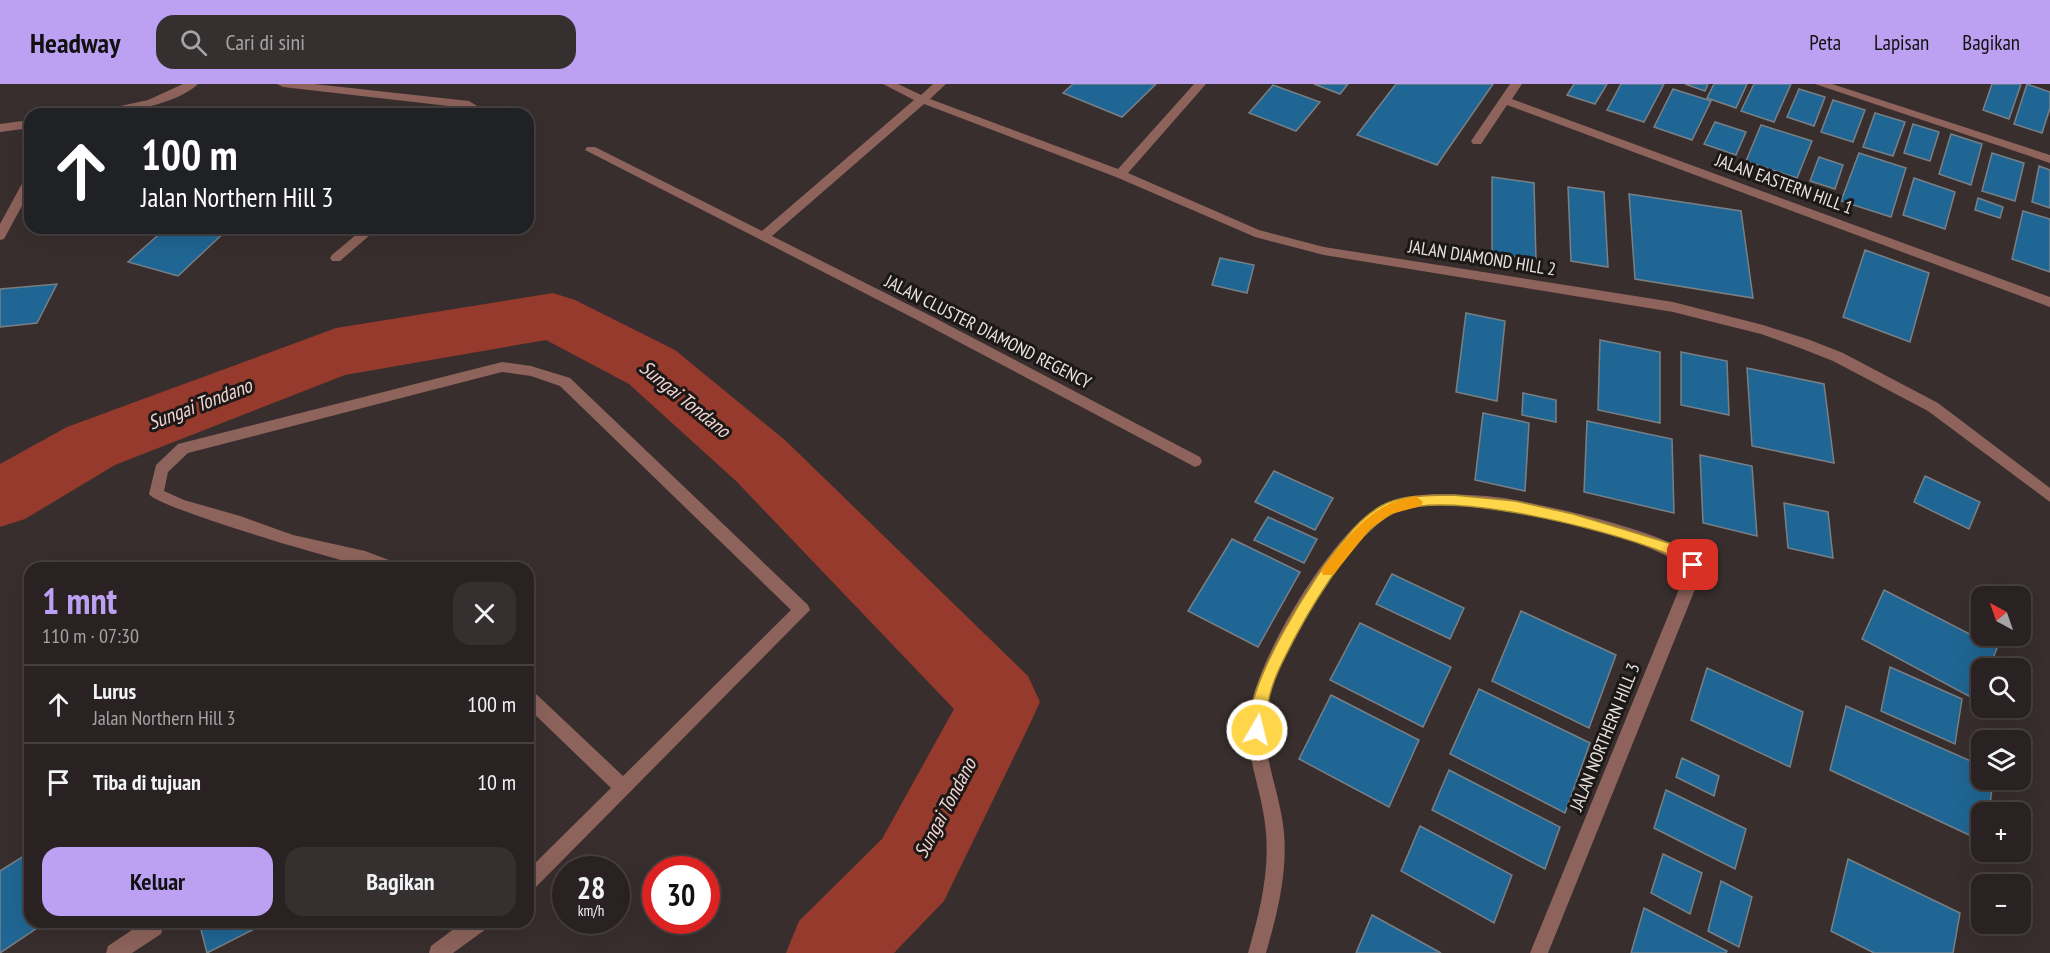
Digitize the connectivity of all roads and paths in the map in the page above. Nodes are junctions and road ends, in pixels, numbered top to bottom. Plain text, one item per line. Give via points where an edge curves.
1 (192, 84) edge
2 (283, 84) edge
3 (889, 84) edge
4 (940, 84) edge
5 (1200, 84) edge
6 (1516, 84) edge
7 (1821, 84) edge
8 (923, 100) junction
9 (1504, 100) junction
10 (128, 108) edge
11 (474, 108) edge
12 (24, 125) edge
13 (0, 128) edge
14 (1477, 141) dead end
15 (591, 150) dead end
16 (2050, 159) edge
17 (1120, 174) junction
18 (24, 191) edge
19 (365, 234) edge
20 (0, 236) edge
21 (763, 237) junction
22 (336, 258) dead end
23 (2050, 302) edge
24 (1196, 461) dead end
25 (2050, 496) edge
26 (376, 562) edge
27 (534, 703) edge
28 (624, 789) junction
29 (534, 877) edge
30 (152, 928) edge
31 (471, 928) edge
32 (115, 953) edge
33 (438, 953) edge
34 (1257, 953) edge
35 (1539, 953) edge

1 - 10 street via 151,103
2 - 11 street
3 - 8 street, JALAN DIAMOND HILL 2
4 - 8 street
5 - 17 street
6 - 9 street
7 - 16 street
8 - 17 street, JALAN DIAMOND HILL 2
8 - 21 street
9 - 14 street
9 - 23 street, JALAN EASTERN HILL 1
12 - 13 street
15 - 21 street, JALAN CLUSTER DIAMOND REGENCY
17 - 25 street, JALAN DIAMOND HILL 2 via 1255,233 1288,243 1673,307 1805,344 1885,380 1933,407
18 - 20 street
19 - 22 street
21 - 24 street, JALAN CLUSTER DIAMOND REGENCY
26 - 28 street via 292,541 181,505 156,494 161,469 183,448 502,367 548,376 574,390 802,610
27 - 28 street
28 - 29 street
30 - 32 street
31 - 33 street
34 - 35 street, JALAN NORTHERN HILL 3 via 1271,905 1275,835 1257,744 1257,715 1275,660 1299,616 1365,525 1404,503 1453,500 1515,506 1573,519 1667,548 1690,561 1694,571

